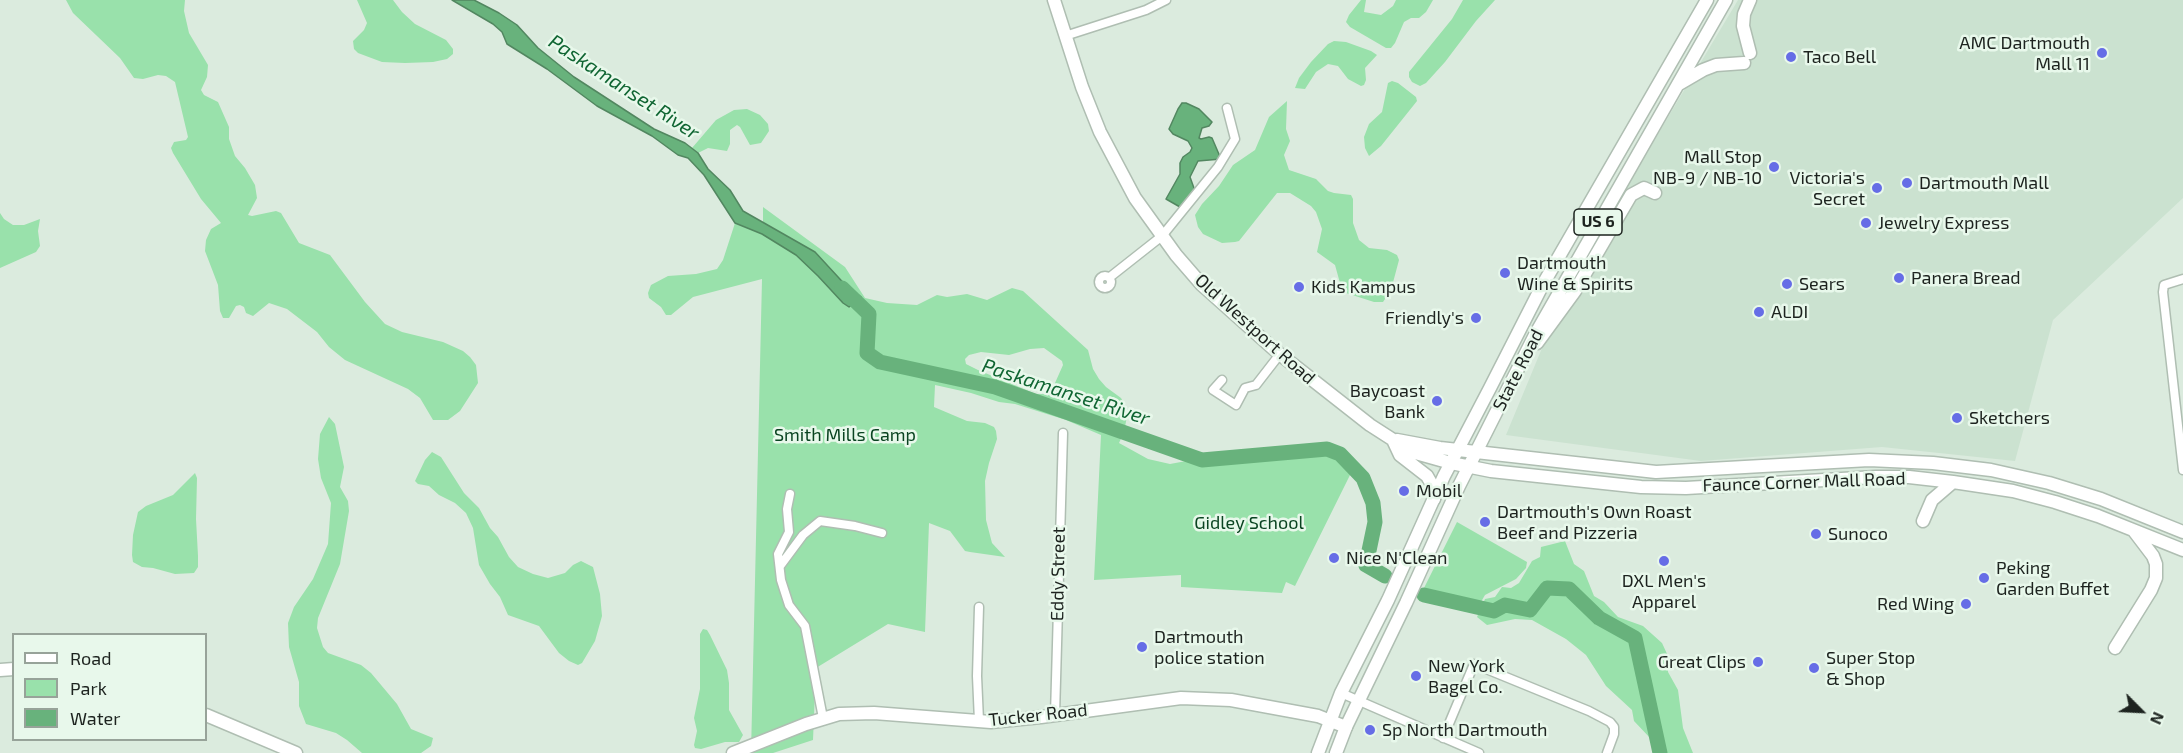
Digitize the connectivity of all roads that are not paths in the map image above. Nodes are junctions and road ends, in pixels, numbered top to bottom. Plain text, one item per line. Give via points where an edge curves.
1 (1054, 0) edge
2 (1166, 0) edge
3 (1707, 0) edge
4 (1726, 0) edge
5 (1750, 0) edge
6 (1065, 36) junction
7 (1677, 85) junction
8 (1227, 108) dead end
9 (1655, 193) dead end
10 (1162, 236) junction
11 (1110, 277) dead end
12 (2183, 279) edge
13 (1280, 354) junction
14 (1523, 361) junction
15 (1222, 380) dead end
16 (1063, 433) dead end
17 (1393, 439) junction
18 (1458, 450) junction
19 (1476, 452) junction
20 (1451, 463) junction
21 (1468, 467) junction
22 (2183, 470) edge
23 (1953, 482) junction
24 (790, 494) dead end
25 (1434, 499) junction
26 (1923, 521) dead end
27 (2134, 530) junction
28 (2183, 532) edge
29 (882, 533) dead end
30 (2183, 550) edge
31 (780, 566) junction
32 (979, 607) dead end
33 (2115, 648) dead end
34 (1341, 693) junction
35 (1359, 701) junction
36 (207, 715) edge
37 (1055, 715) junction
38 (823, 718) junction
39 (1330, 720) junction
40 (979, 722) junction
41 (1346, 727) junction
42 (1443, 738) junction
43 (738, 752) edge
44 (296, 753) edge
45 (1318, 753) edge
46 (1336, 753) edge
47 (1479, 753) edge
48 (1607, 753) edge

1 - 6 main road, Old Westport Road
2 - 6 street
3 - 18 main road, State Road / US 6 via 1542,286
4 - 7 main road, State Road / US 6
5 - 7 main road via 1743,26 1747,58 1709,68
6 - 10 main road, Old Westport Road via 1100,132 1135,198
7 - 14 main road, State Road / US 6
8 - 10 street via 1235,139 1218,167
9 - 14 main road via 1644,188 1631,195 1575,291
10 - 11 street
10 - 13 main road, Old Westport Road via 1202,285
12 - 22 street via 2164,285 2163,302
13 - 15 street via 1256,385 1245,388 1236,405 1214,390
13 - 17 main road, Old Westport Road
14 - 19 main road, State Road / US 6
16 - 37 street, Eddy Street
17 - 18 main road, Old Westport Road
17 - 20 main road, Old Westport Road via 1412,452
17 - 25 main road via 1400,455 1428,476
18 - 19 main road, Faunce Corner Mall Road
18 - 20 main road, State Road / US 6
19 - 21 main road, State Road / US 6
19 - 28 main road, Faunce Corner Mall Road via 1656,472 1860,460 1933,463 2049,483
20 - 21 main road, Faunce Corner Mall Road
20 - 25 main road, State Road / US 6
21 - 23 main road, Faunce Corner Mall Road via 1647,487 1876,477
21 - 35 main road, State Road / US 6
23 - 26 main road via 1932,500
23 - 27 main road, Faunce Corner Mall Road via 2034,496
24 - 31 street via 789,532 778,554
25 - 34 main road, State Road / US 6
27 - 30 main road, Faunce Corner Mall Road
27 - 33 main road via 2153,556 2156,578
29 - 31 street via 820,521 803,535
31 - 38 street via 789,605 806,626
32 - 40 street
34 - 35 street
34 - 39 main road, State Road / US 6
35 - 41 main road, State Road / US 6
35 - 42 street
36 - 44 main road
37 - 39 main road, Tucker Road via 1202,698
37 - 40 main road, Tucker Road
38 - 40 main road, Tucker Road via 863,713
38 - 43 main road, Tucker Road
39 - 41 main road, Tucker Road
39 - 45 main road, State Road / US 6
41 - 46 main road, State Road / US 6
42 - 47 street
42 - 48 street via 1474,664 1610,722 1614,727 1613,740

